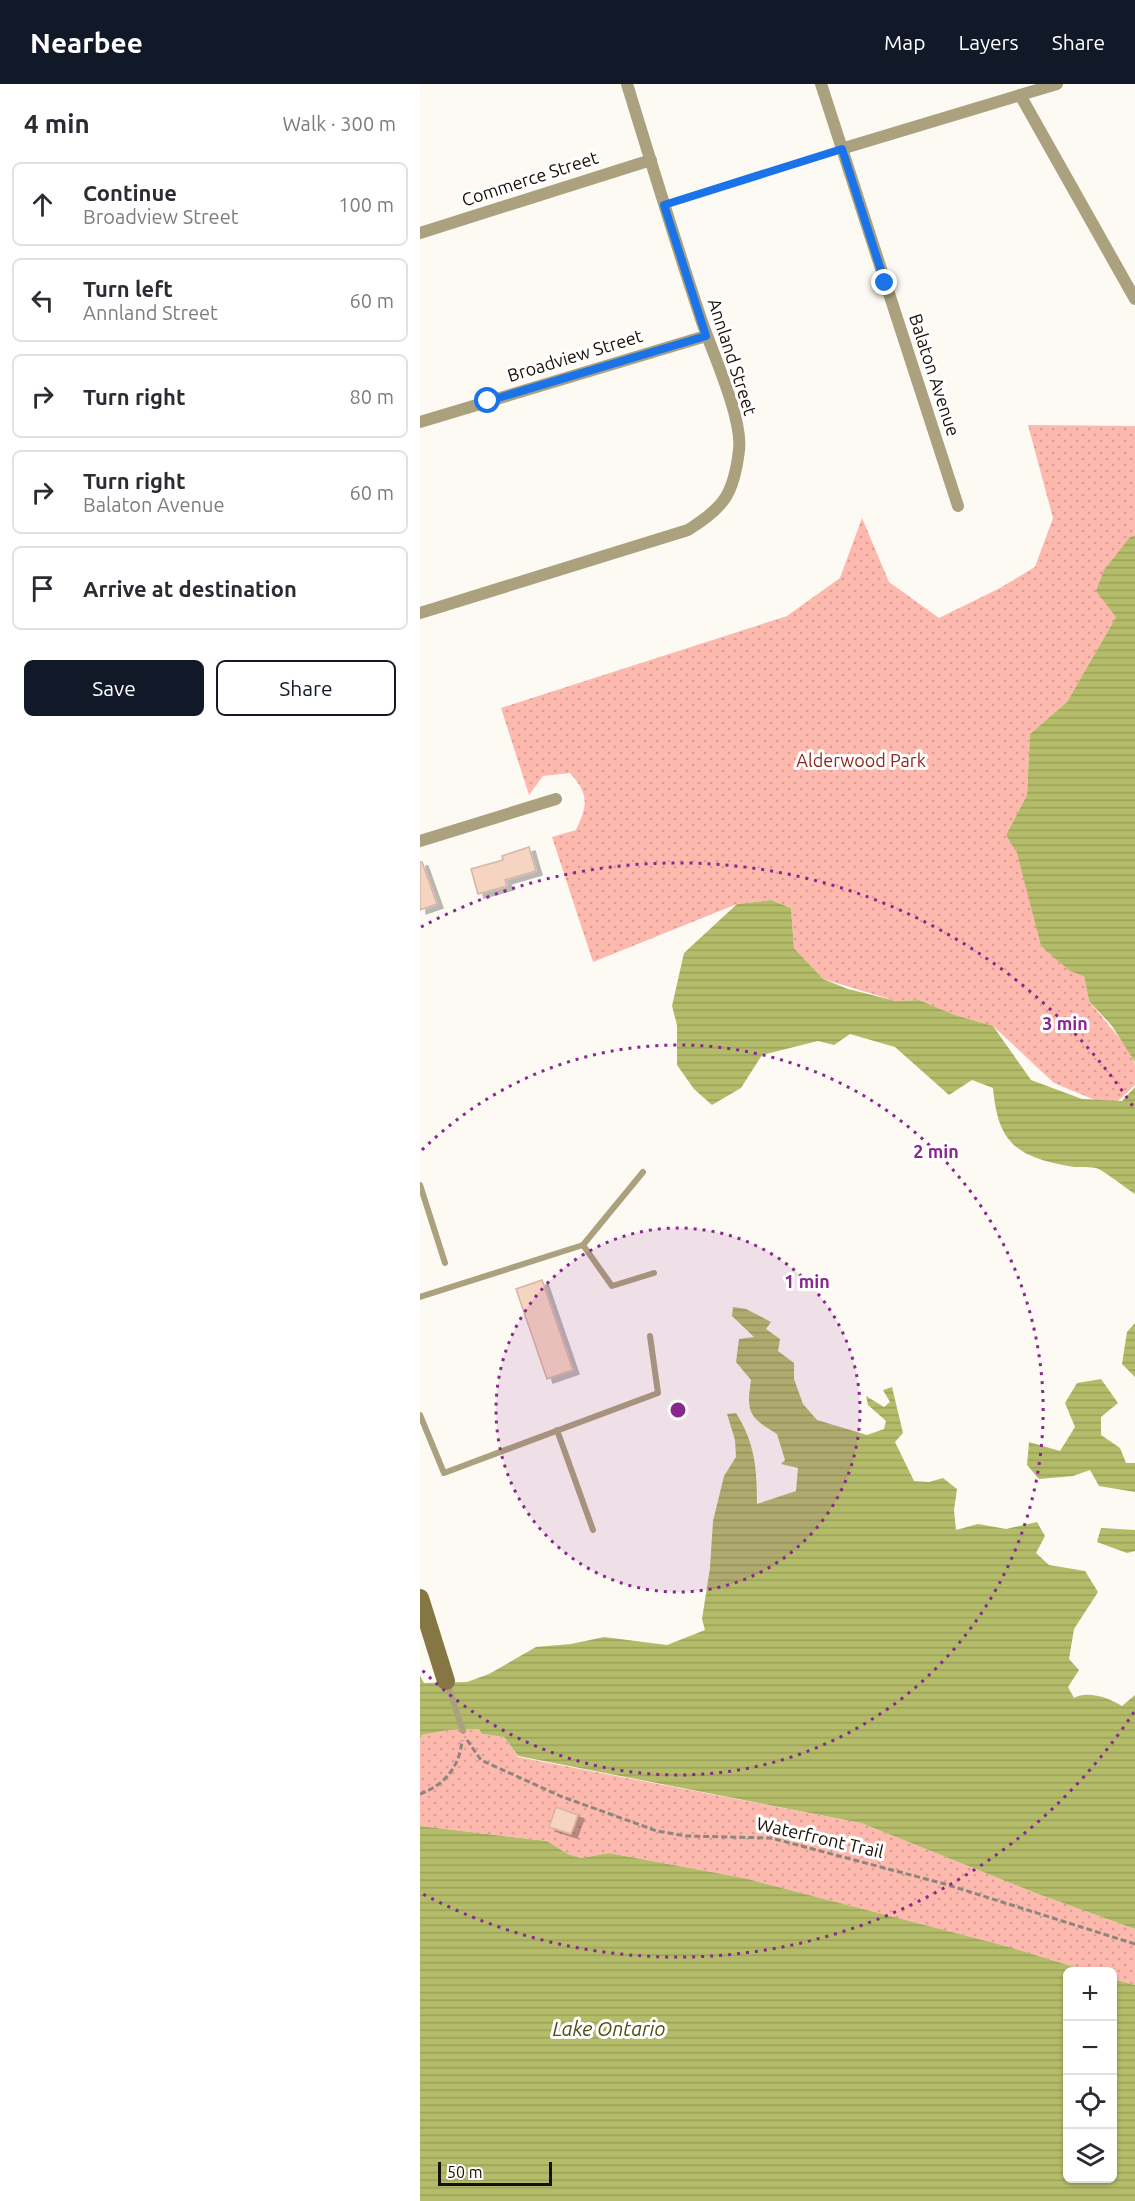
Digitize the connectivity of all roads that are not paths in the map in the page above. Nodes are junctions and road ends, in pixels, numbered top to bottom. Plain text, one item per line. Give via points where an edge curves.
1 (627, 84) edge
2 (821, 84) edge
3 (1057, 84) edge
4 (1020, 95) junction
5 (842, 149) junction
6 (651, 160) junction
7 (420, 233) edge
8 (1135, 299) edge
9 (706, 336) junction
10 (420, 422) edge
11 (958, 506) dead end
12 (420, 613) edge
13 (556, 799) dead end
14 (420, 841) edge
15 (643, 1172) dead end
16 (420, 1185) edge
17 (583, 1245) junction
18 (445, 1263) dead end
19 (654, 1273) dead end
20 (420, 1297) edge
21 (650, 1336) dead end
22 (420, 1415) edge
23 (558, 1430) junction
24 (593, 1530) dead end
25 (420, 1598) edge
26 (446, 1681) joint
27 (463, 1731) road end

1 - 6 street, Annland Street
2 - 5 street, Balaton Avenue
3 - 4 street
4 - 5 street
4 - 8 street
5 - 11 street, Balaton Avenue
6 - 7 street, Commerce Street
6 - 9 street, Annland Street
9 - 10 street, Broadview Street
9 - 12 street, Annland Street via 732,405 740,447 730,490 715,513 688,530
13 - 14 street
15 - 17 lane
16 - 18 lane
17 - 19 lane via 612,1286
17 - 20 lane
21 - 23 lane via 658,1393
22 - 23 lane via 444,1473
23 - 24 lane
25 - 26 street
26 - 27 lane

